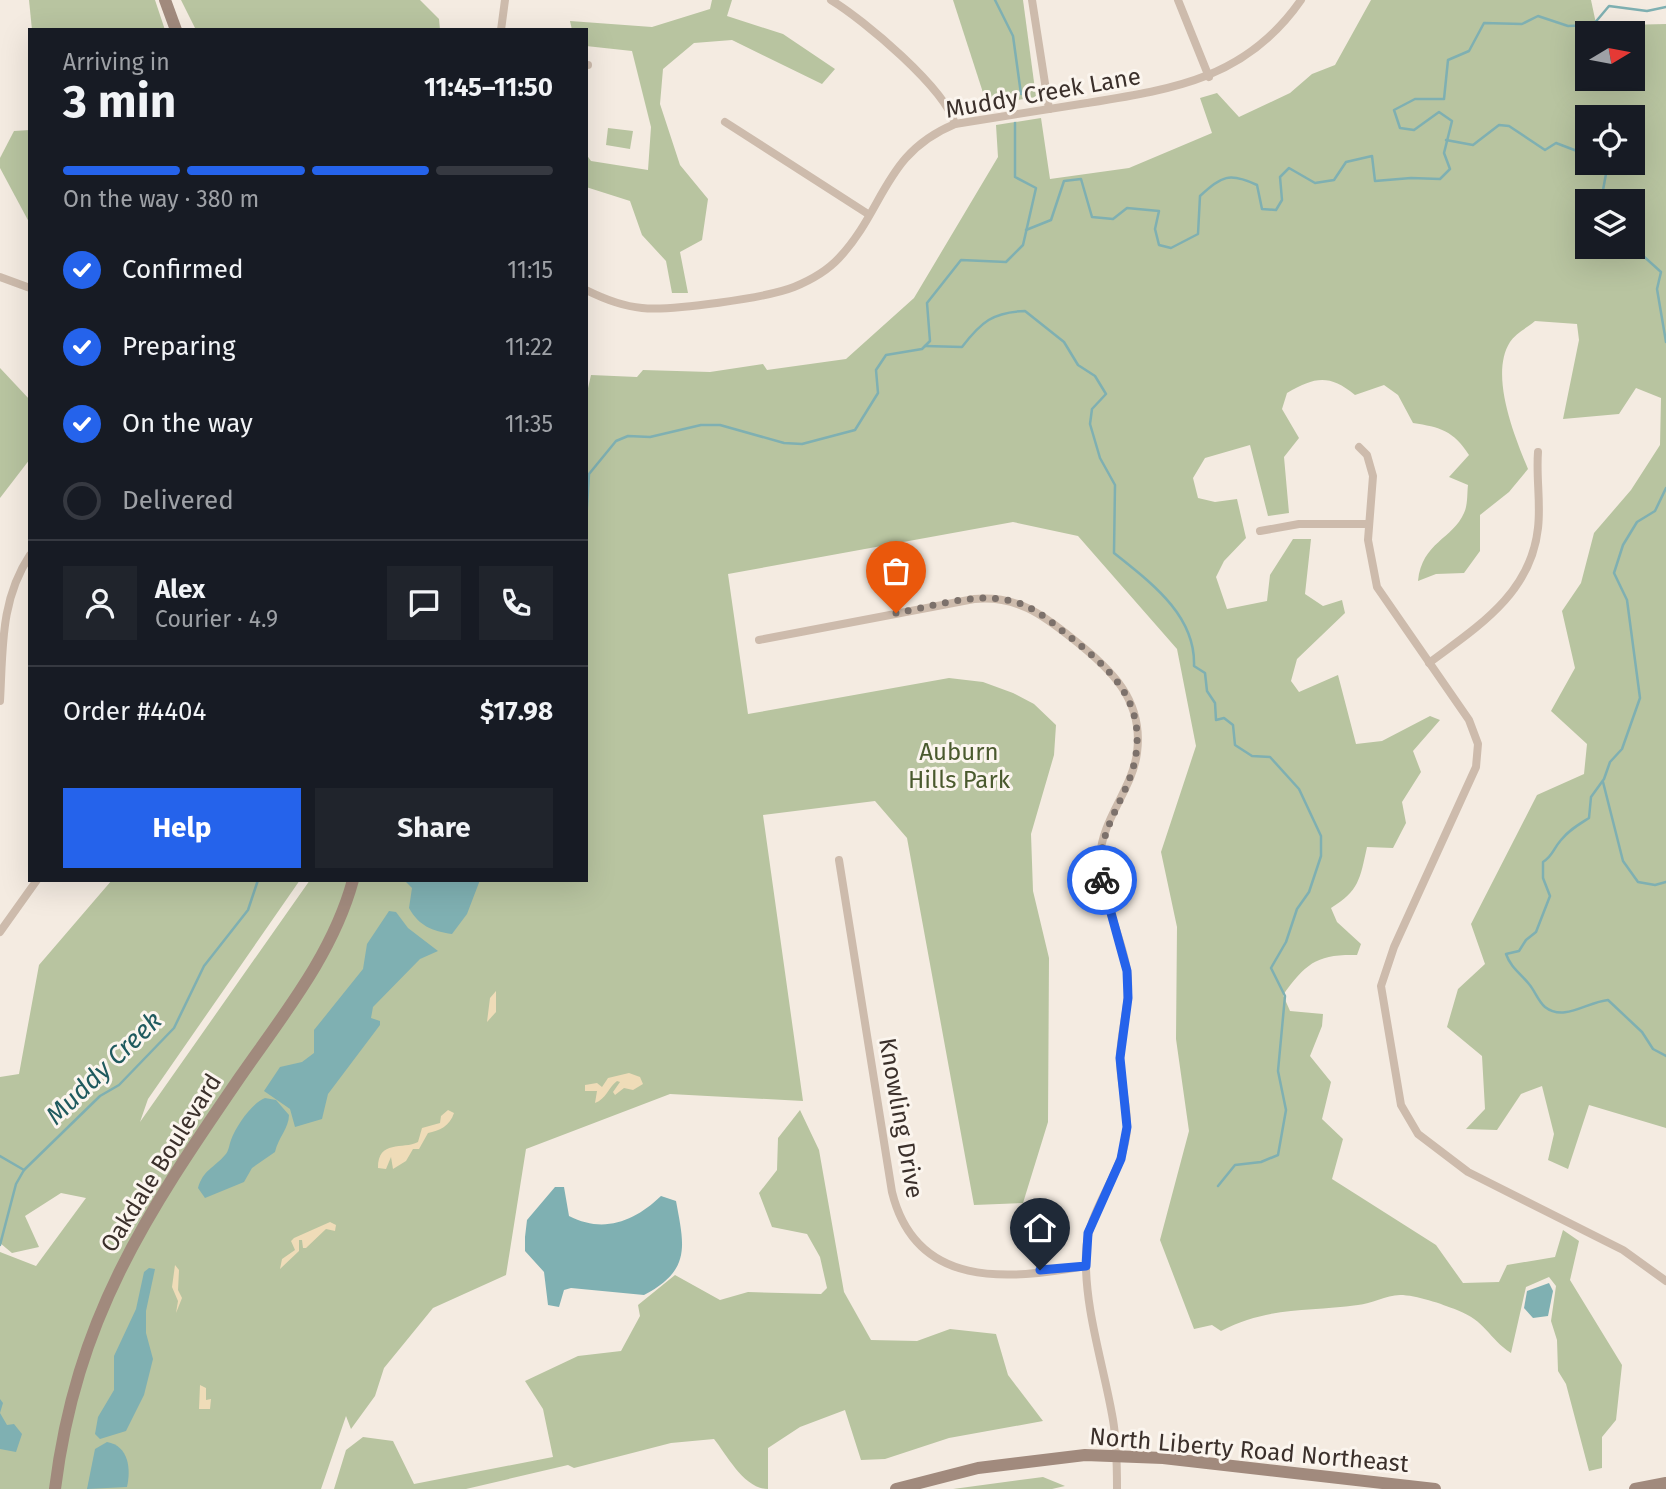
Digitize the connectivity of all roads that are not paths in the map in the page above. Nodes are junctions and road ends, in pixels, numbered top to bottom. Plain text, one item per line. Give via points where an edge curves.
1 (165, 0) edge
2 (505, 0) edge
3 (831, 0) edge
4 (1032, 0) edge
5 (1178, 0) edge
6 (1301, 0) edge
7 (175, 28) edge
8 (501, 28) edge
9 (1209, 77) junction
10 (1049, 109) junction
11 (725, 122) dead end
12 (955, 124) junction
13 (869, 214) junction
14 (0, 278) edge
15 (28, 287) edge
16 (588, 291) edge
17 (1359, 447) dead end
18 (1538, 452) dead end
19 (1367, 524) junction
20 (1260, 531) dead end
21 (28, 558) edge
22 (759, 640) dead end
23 (1429, 663) junction
24 (0, 701) edge
25 (839, 860) dead end
26 (36, 882) edge
27 (352, 882) edge
28 (0, 932) edge
29 (1086, 1266) junction
30 (1666, 1281) edge
31 (1116, 1456) junction
32 (1337, 1483) edge
33 (1666, 1483) edge
34 (55, 1489) edge
35 (896, 1489) edge
36 (1117, 1489) edge
37 (1435, 1489) edge
38 (1636, 1489) edge

1 - 7 main road
2 - 8 street
3 - 12 street via 868,26 935,91
4 - 10 street
5 - 9 street
6 - 9 street, Muddy Creek Lane via 1262,44
9 - 10 street, Muddy Creek Lane via 1158,91
10 - 12 street, Muddy Creek Lane
11 - 13 street
12 - 13 street, Muddy Creek Lane via 912,149
13 - 16 street, Muddy Creek Lane via 831,266 780,291 658,309 618,304
14 - 15 street
17 - 19 street via 1367,455 1373,476
18 - 23 street via 1538,530 1522,578 1490,618
19 - 20 street via 1299,524
19 - 23 street via 1377,587
21 - 24 street via 15,580 6,611
22 - 29 street via 974,599 1008,600 1043,615 1105,665 1125,690 1135,717 1137,752 1107,825 1100,855 1103,885 1129,985 1120,1058 1127,1127 1121,1159 1088,1233
23 - 30 street via 1469,720 1478,757 1381,986 1401,1105 1418,1134 1468,1172 1623,1250
25 - 29 street, Knowling Drive via 892,1192 908,1232 939,1262 964,1272 999,1274
26 - 28 street
27 - 34 main road, Oakdale Boulevard via 334,932 312,973 168,1182 116,1274 76,1383
29 - 31 street
31 - 32 main road, North Liberty Road Northeast
31 - 35 main road, North Liberty Road Northeast via 1017,1461
31 - 36 street
32 - 37 main road, North Liberty Road Northeast
33 - 38 main road

